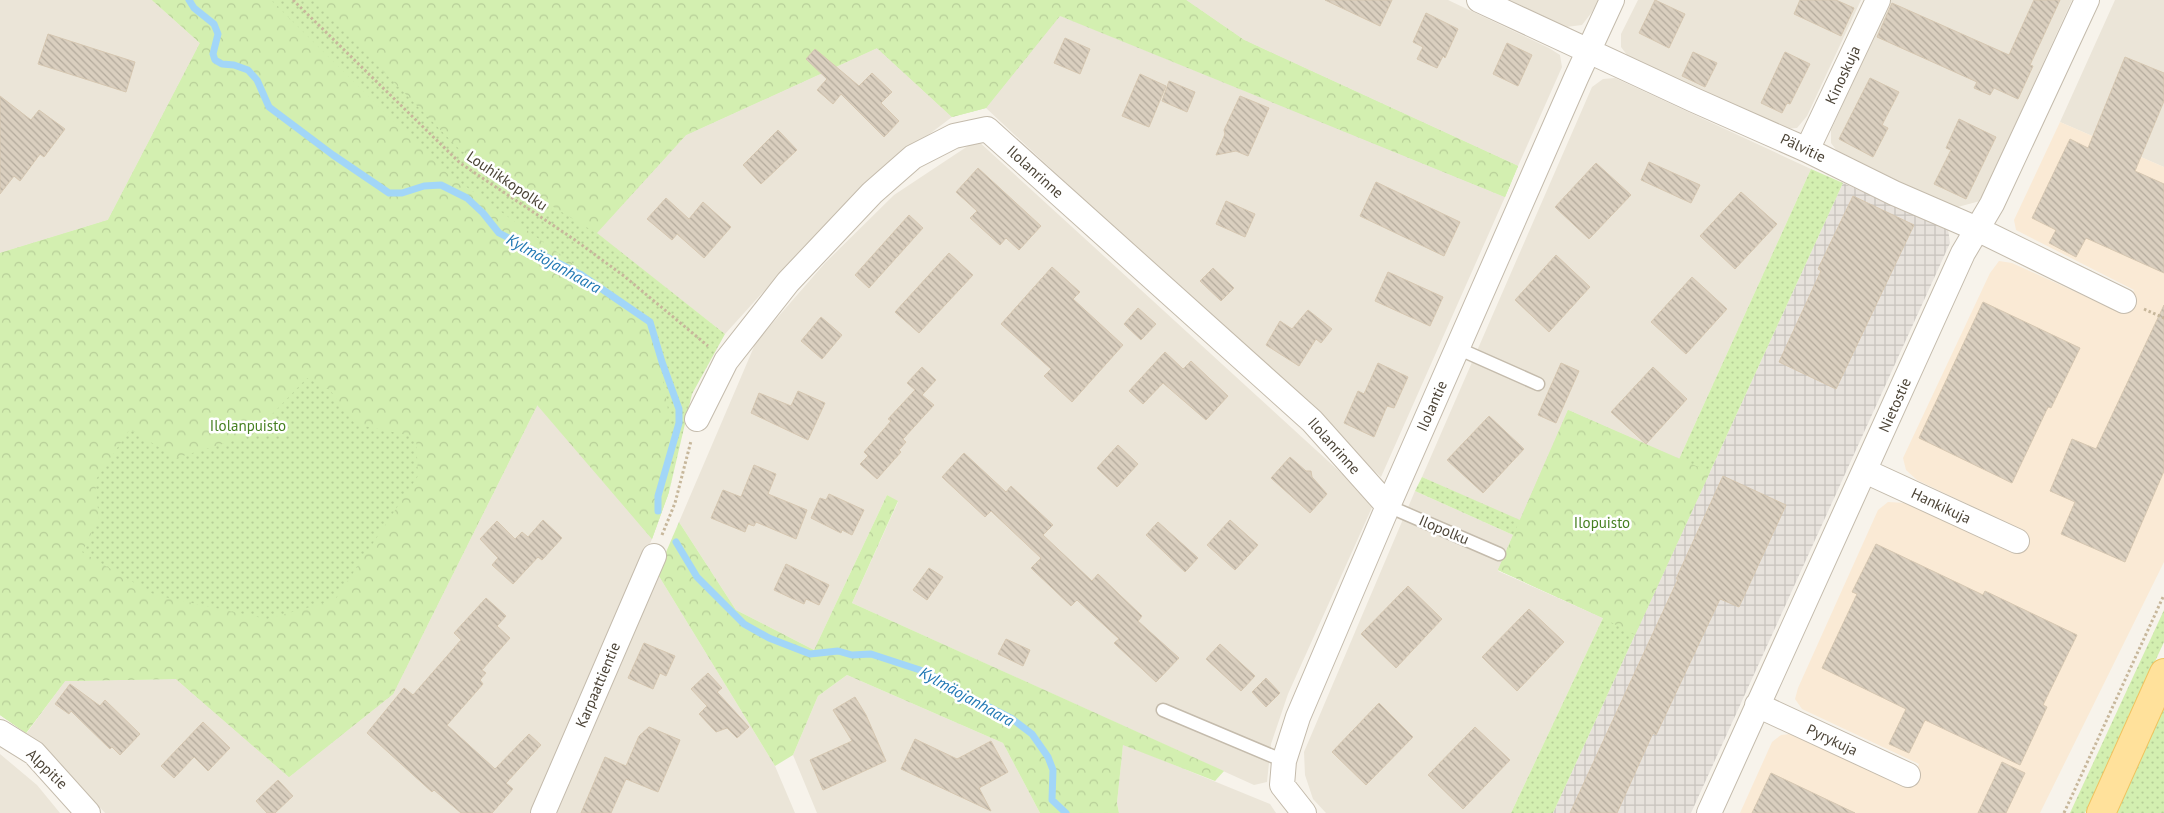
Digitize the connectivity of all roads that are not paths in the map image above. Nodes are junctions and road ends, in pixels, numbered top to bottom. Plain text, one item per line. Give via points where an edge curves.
1 (1479, 0) edge
2 (1612, 0) edge
3 (1878, 0) edge
4 (2087, 0) edge
5 (1588, 51) junction
6 (1807, 150) junction
7 (1976, 230) junction
8 (2124, 301) dead end
9 (1457, 348) junction
10 (1538, 384) dead end
11 (697, 419) road end
12 (1865, 471) junction
13 (1388, 506) junction
14 (2017, 541) dead end
15 (1499, 554) dead end
16 (654, 556) road end
17 (2164, 673) edge
18 (1757, 705) junction
19 (1163, 710) dead end
20 (0, 732) edge
21 (1284, 761) junction
22 (1908, 774) dead end
23 (88, 813) edge
24 (543, 813) edge
25 (1304, 813) edge
26 (1709, 813) edge
27 (2100, 813) edge

1 - 5 street, Pälvitie
2 - 5 street, Ilolantie
3 - 6 street, Kinoskuja
4 - 7 street, Nietostie via 1992,204
5 - 6 street, Pälvitie
5 - 9 street, Ilolantie
6 - 7 street, Pälvitie
7 - 8 street, Pälvitie
7 - 12 street, Nietostie
9 - 10 lane
9 - 13 street, Ilolantie
11 - 13 street, Ilolanrinne via 726,361 788,282 878,187 914,156 954,136 987,129 1312,420
12 - 14 street, Hankikuja
12 - 18 street, Nietostie
13 - 15 lane, Ilopolku
13 - 21 street, Ilolantie via 1298,717
16 - 24 street, Karpaattientie
17 - 27 main road
18 - 22 street, Pyrykuja
18 - 26 street, Nietostie
19 - 21 lane
20 - 23 street, Alppitie via 34,753
21 - 25 street, Ilolantie via 1282,785

